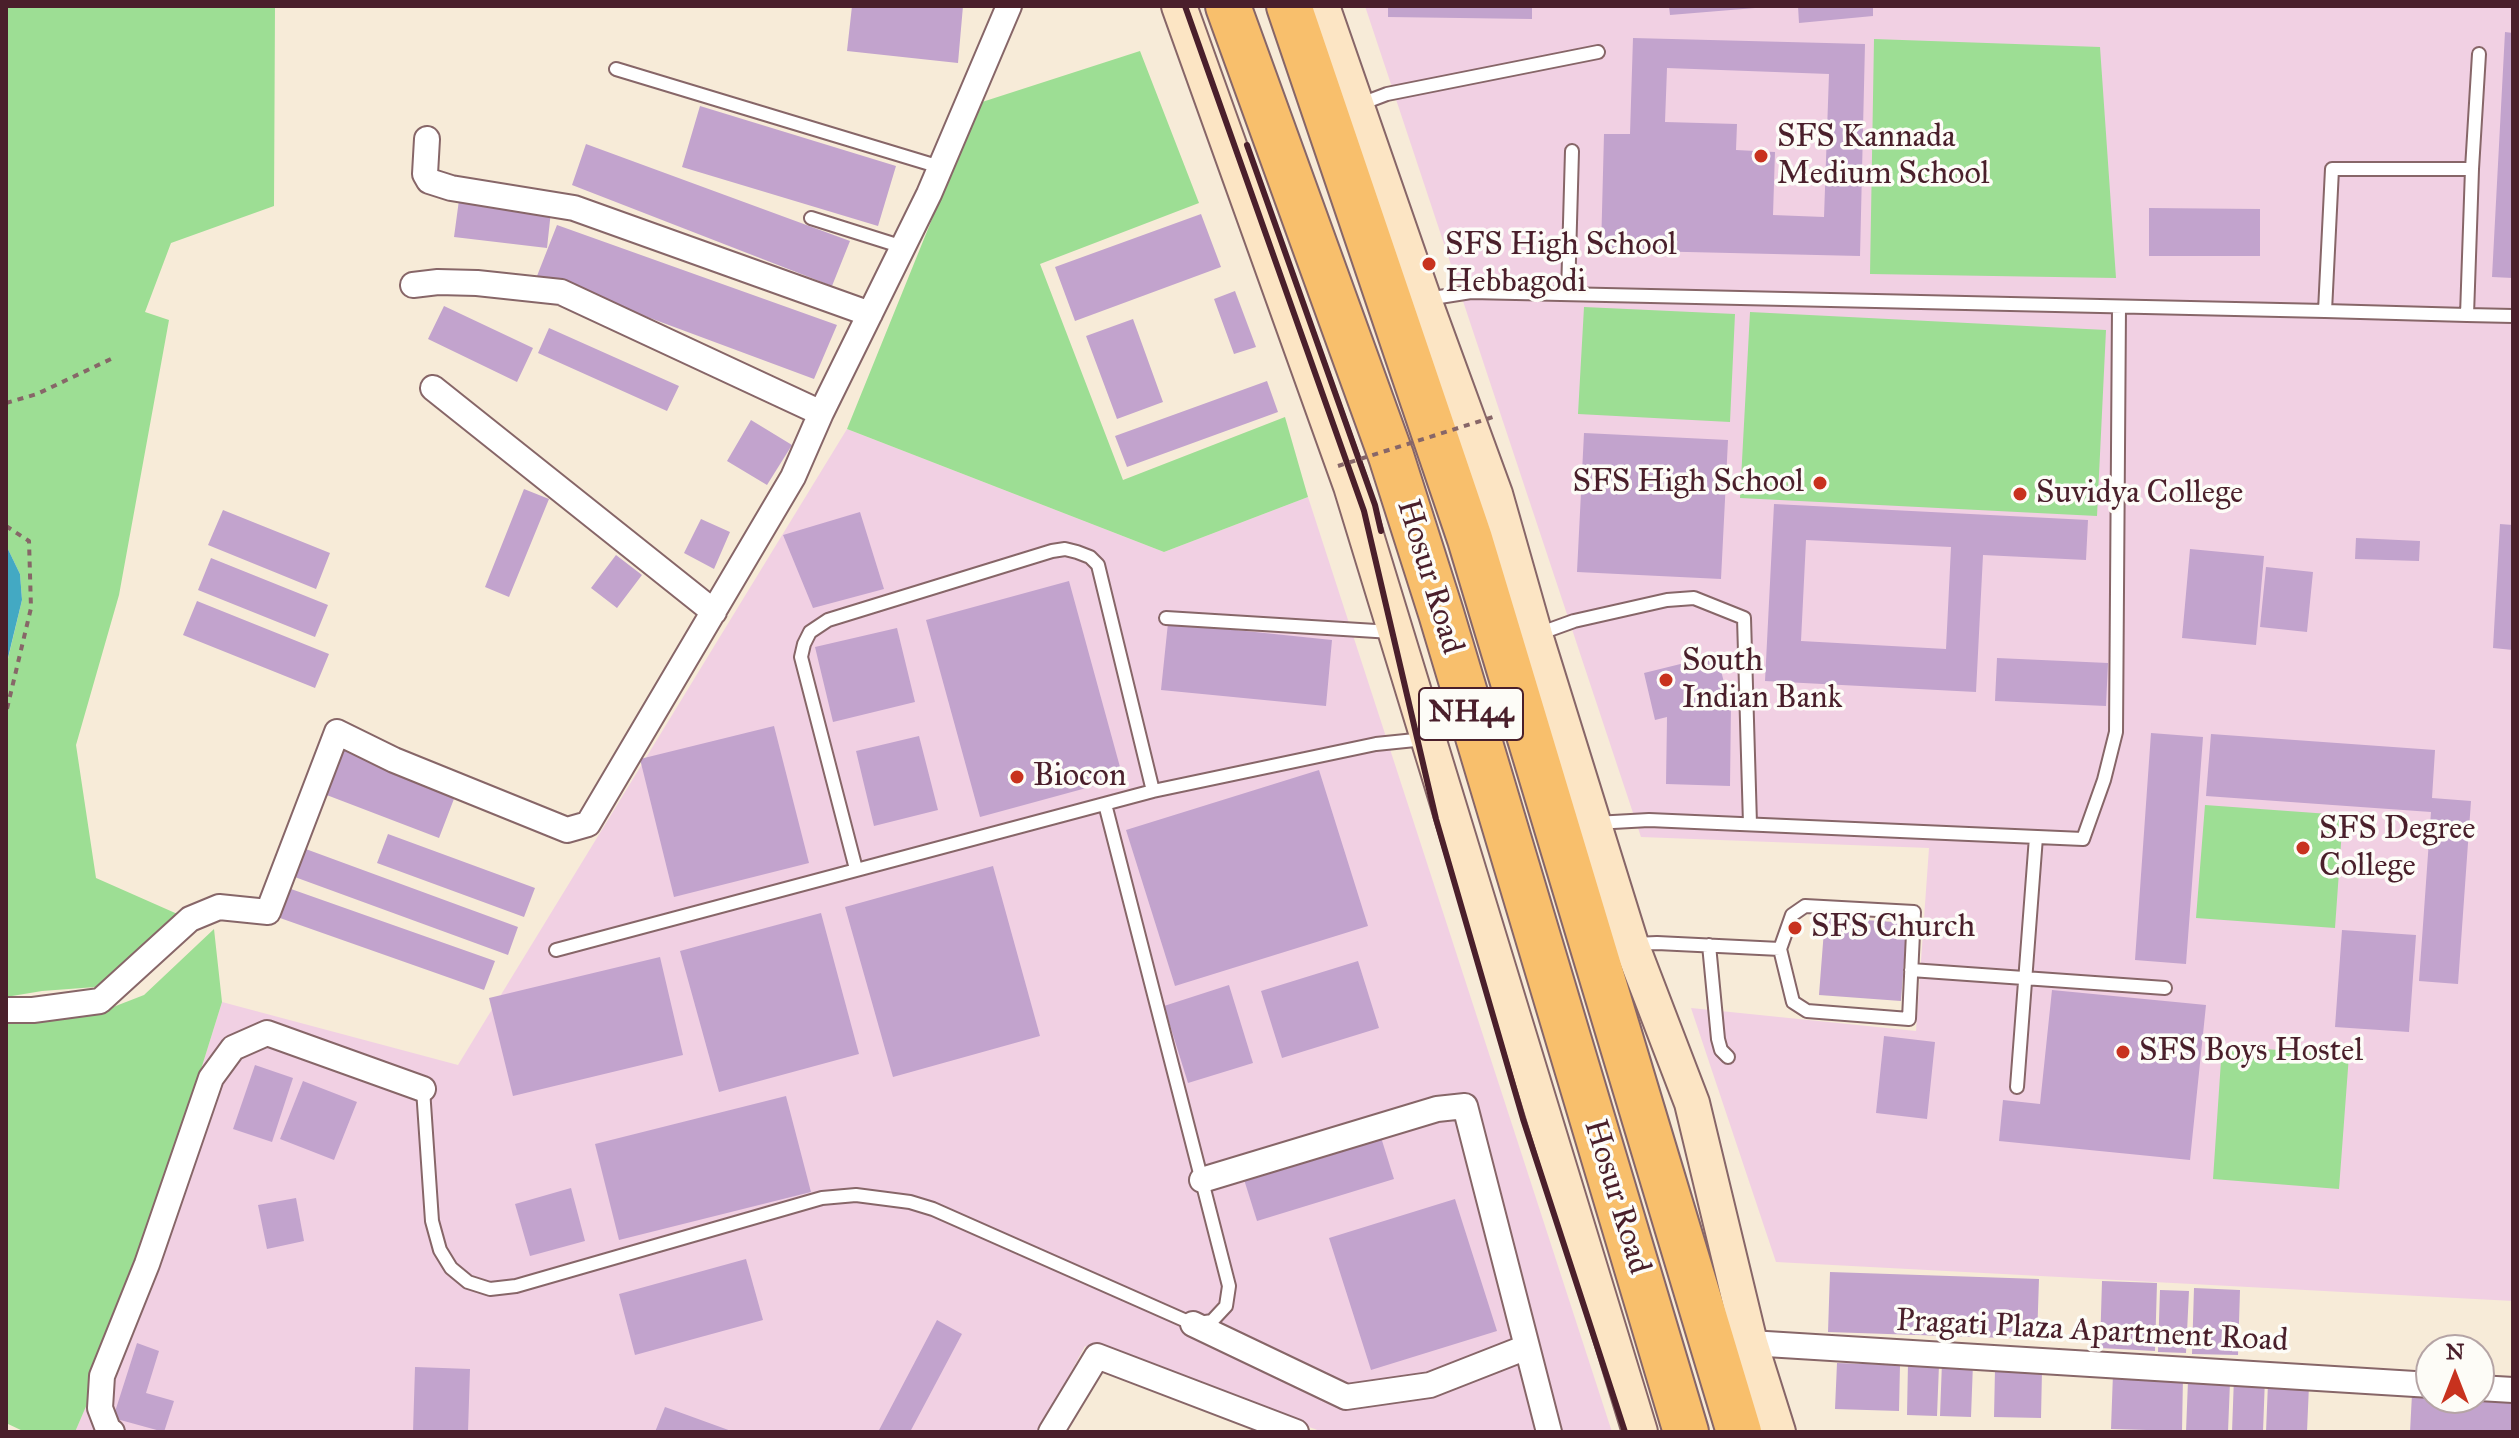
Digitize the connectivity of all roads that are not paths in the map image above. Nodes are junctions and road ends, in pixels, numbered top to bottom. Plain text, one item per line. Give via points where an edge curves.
1 (1009, 6) edge
2 (1179, 6) edge
3 (1228, 6) edge
4 (1289, 6) edge
5 (1322, 6) edge
6 (1598, 52) dead end
7 (2479, 54) dead end
8 (616, 69) dead end
9 (1358, 105) junction
10 (427, 139) dead end
11 (1572, 151) dead end
12 (940, 167) junction
13 (2472, 169) junction
14 (811, 218) dead end
15 (903, 247) junction
16 (413, 285) dead end
17 (1568, 294) junction
18 (1424, 300) junction
19 (2119, 307) junction
20 (2325, 311) junction
21 (870, 314) junction
22 (2467, 315) junction
23 (2513, 316) edge
24 (433, 388) dead end
25 (821, 413) junction
26 (714, 612) junction
27 (1166, 618) dead end
28 (1396, 632) junction
29 (1535, 635) junction
30 (1428, 739) junction
31 (1153, 791) junction
32 (1105, 804) junction
33 (1592, 823) junction
34 (1750, 824) junction
35 (2036, 837) junction
36 (856, 869) junction
37 (1631, 944) junction
38 (1709, 945) junction
39 (1780, 949) junction
40 (556, 950) dead end
41 (1911, 970) junction
42 (2026, 978) junction
43 (2165, 988) dead end
44 (6, 1010) edge
45 (1728, 1057) dead end
46 (2017, 1087) dead end
47 (423, 1089) joint
48 (1202, 1180) junction
49 (1193, 1324) junction
50 (1750, 1343) junction
51 (1527, 1347) junction
52 (2415, 1384) edge
53 (112, 1432) edge
54 (1051, 1432) edge
55 (1296, 1432) edge
56 (1549, 1432) edge
57 (1640, 1432) edge
58 (1686, 1432) edge
59 (1739, 1432) edge
60 (1778, 1432) edge

1 - 12 street
2 - 28 street via 1351,486
3 - 58 highway, Hosur Road / NH44 via 1400,485
4 - 59 highway, Hosur Road / NH44 via 1470,539
5 - 9 street
6 - 9 lane via 1387,94
7 - 13 lane
8 - 12 lane
9 - 18 street
10 - 21 street via 429,181 574,208
11 - 17 lane
12 - 15 street
13 - 20 lane via 2332,169
13 - 22 lane
14 - 15 lane
15 - 21 street
16 - 25 street via 477,283 561,292
17 - 18 lane via 1471,292
17 - 19 lane
18 - 29 street via 1495,494
19 - 20 lane
19 - 35 lane via 2116,732 2083,839
20 - 22 lane
21 - 25 street
22 - 23 lane
24 - 26 street
25 - 26 street via 793,477
26 - 44 street via 588,824 567,830 337,732 268,912 219,907 190,919 100,1001
27 - 28 lane
28 - 30 street
29 - 33 street
29 - 34 lane via 1667,600 1694,598 1744,618
30 - 31 lane via 1376,744
30 - 57 street
31 - 32 lane
31 - 36 lane via 1098,565 1077,552 1052,551 828,620 810,632 801,657
32 - 36 lane
32 - 48 lane
33 - 34 lane
33 - 37 street
34 - 35 lane
35 - 42 lane
36 - 40 lane
37 - 38 lane
37 - 50 street via 1692,1103
38 - 39 lane
38 - 45 lane via 1718,1039
39 - 41 lane via 1792,915 1805,906 1914,912
39 - 41 lane via 1793,1002 1807,1011 1909,1019
41 - 42 lane
42 - 43 lane
42 - 46 lane
47 - 49 lane via 432,1221 440,1250 468,1282 490,1289 822,1198 856,1195 933,1209
47 - 53 street via 267,1033 233,1048 211,1078 102,1376 100,1408
48 - 49 lane via 1229,1286 1221,1314
48 - 51 street via 1437,1109 1465,1106
49 - 51 street via 1346,1397 1430,1385
50 - 52 street, Pragati Plaza Apartment Road
50 - 60 street
51 - 56 street
54 - 55 street via 1097,1356

